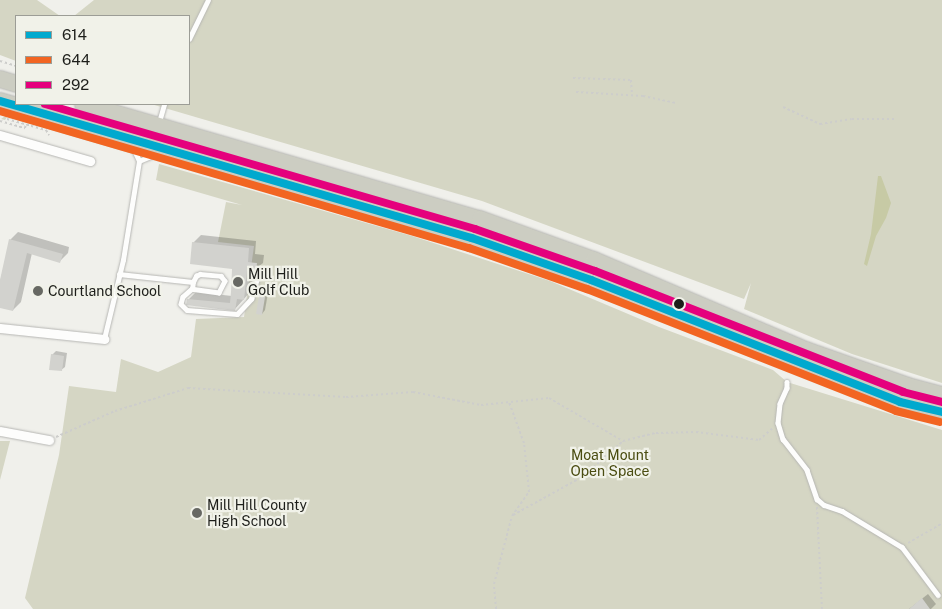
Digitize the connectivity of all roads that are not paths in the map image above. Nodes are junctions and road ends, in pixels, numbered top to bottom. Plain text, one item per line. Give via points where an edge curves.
1 (208, 0) edge
2 (190, 37) edge
3 (0, 79) edge
4 (15, 84) edge
5 (0, 101) edge
6 (86, 105) edge
7 (164, 105) edge
8 (159, 126) junction
9 (0, 135) edge
10 (129, 138) junction
11 (168, 150) junction
12 (90, 161) dead end
13 (139, 161) junction
14 (119, 274) junction
15 (258, 275) dead end
16 (193, 282) junction
17 (192, 290) junction
18 (0, 328) edge
19 (104, 339) joint
20 (787, 382) dead end
21 (942, 395) edge
22 (942, 412) edge
23 (0, 431) edge
24 (49, 440) road end
25 (938, 595) dead end

1 - 2 lane
3 - 4 highway
5 - 10 highway
6 - 8 highway
7 - 8 lane
8 - 21 highway via 480,219 594,260 806,350
9 - 12 street
10 - 11 highway
10 - 13 lane
11 - 13 lane
11 - 22 highway via 472,238 590,280 900,402
13 - 14 lane
14 - 16 lane
14 - 19 lane
15 - 17 lane via 251,299 237,314 187,310 181,304 183,297
16 - 17 lane
16 - 17 lane via 200,274 220,276 225,281 219,293
18 - 19 street
20 - 25 lane via 778,423 783,439 807,470 817,500 902,547
23 - 24 street

